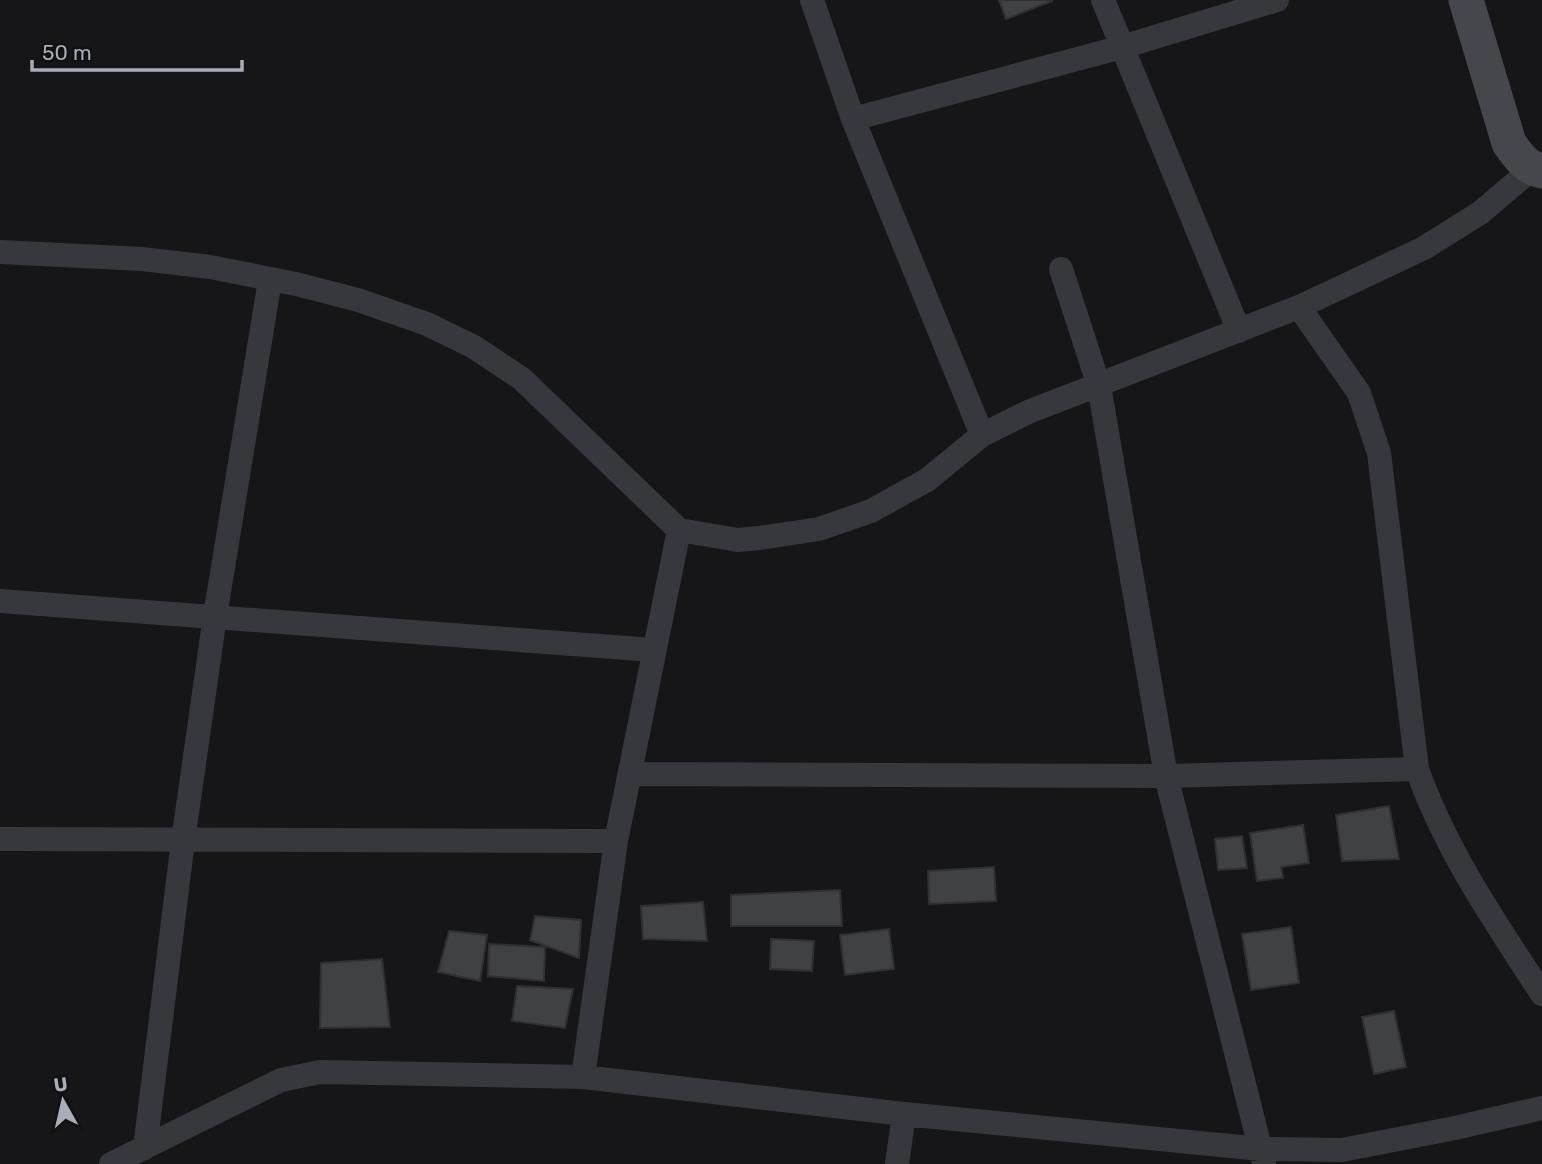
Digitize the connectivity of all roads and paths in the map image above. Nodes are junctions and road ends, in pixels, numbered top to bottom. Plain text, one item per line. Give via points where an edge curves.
1 (812, 0) edge
2 (1104, 0) edge
3 (1277, 0) edge
4 (1466, 0) edge
5 (1122, 47) junction
6 (853, 119) junction
7 (1537, 170) edge
8 (0, 252) edge
9 (1061, 269) dead end
10 (270, 280) junction
11 (1300, 307) junction
12 (1239, 331) junction
13 (1099, 386) junction
14 (982, 435) junction
15 (679, 530) junction
16 (0, 601) edge
17 (215, 616) junction
18 (653, 650) junction
19 (1417, 769) junction
20 (631, 774) junction
21 (1166, 776) junction
22 (0, 839) edge
23 (183, 841) junction
24 (616, 841) junction
25 (1542, 994) edge
26 (583, 1076) junction
27 (1542, 1108) edge
28 (904, 1114) junction
29 (145, 1148) junction
30 (1263, 1156) edge
31 (111, 1164) edge
32 (897, 1164) edge

1 - 6 street
2 - 5 street
3 - 5 street
4 - 7 street via 1509,143 1519,158
5 - 6 street
5 - 12 street
6 - 14 street
7 - 11 street via 1424,248
8 - 10 street via 142,259
9 - 13 street
10 - 15 street via 358,300 427,324 474,347 522,379
10 - 17 street
11 - 12 street
11 - 19 street via 1359,393 1379,453
12 - 13 street
13 - 14 street
13 - 21 street
14 - 15 street via 928,480 871,512 827,527 738,540
15 - 18 street
16 - 17 street
17 - 18 street
17 - 23 street
18 - 20 street
19 - 21 street
19 - 25 street via 1445,838
20 - 21 street
20 - 24 street
21 - 30 street
22 - 23 street
23 - 24 street
23 - 29 street
24 - 26 street
26 - 28 street
26 - 29 street via 309,1073 281,1080
27 - 30 street via 1342,1150
28 - 30 street
28 - 32 street
29 - 31 street

